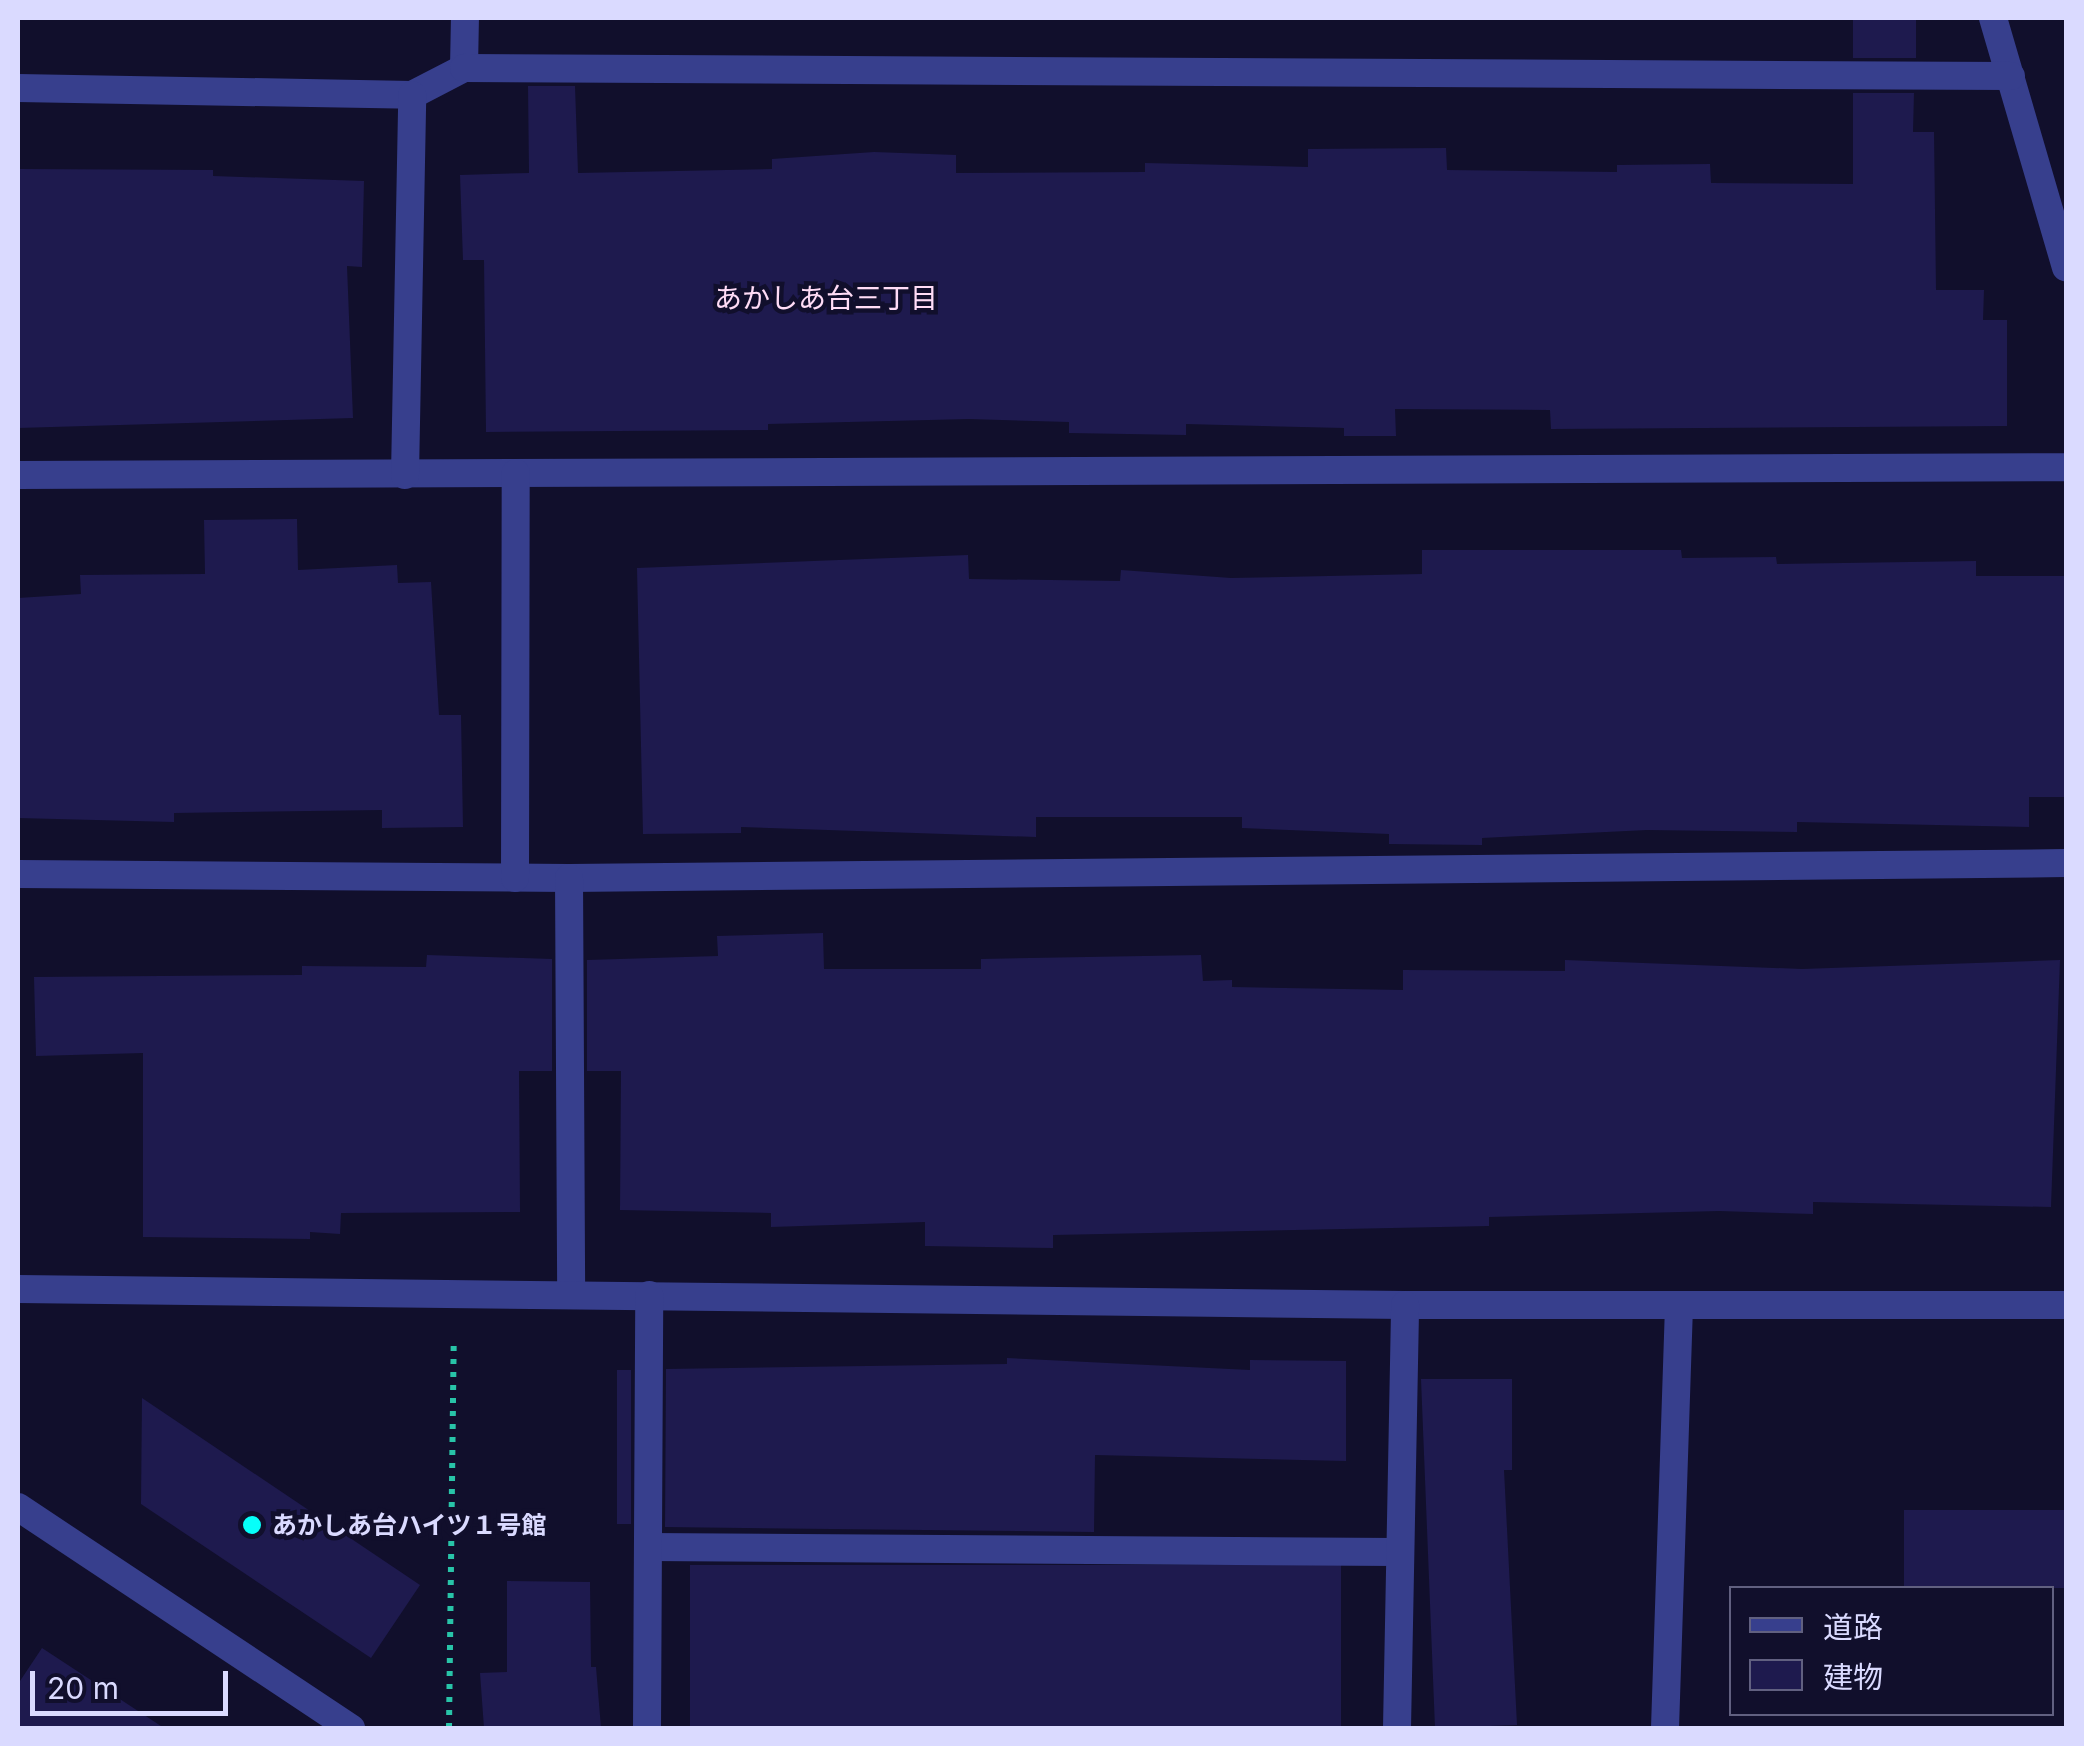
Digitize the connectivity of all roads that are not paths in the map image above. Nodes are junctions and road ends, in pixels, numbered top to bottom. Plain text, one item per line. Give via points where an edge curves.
1 (465, 18) edge
2 (1993, 18) edge
3 (464, 68) junction
4 (2011, 76) junction
5 (18, 88) edge
6 (412, 95) junction
7 (2066, 268) edge
8 (2066, 467) edge
9 (516, 473) junction
10 (18, 475) edge
11 (404, 475) junction
12 (2066, 863) edge
13 (18, 874) edge
14 (515, 878) junction
15 (568, 878) junction
16 (18, 1290) edge
17 (571, 1294) junction
18 (649, 1295) junction
19 (1405, 1305) junction
20 (1679, 1305) junction
21 (2066, 1305) edge
22 (18, 1507) edge
23 (648, 1547) junction
24 (1396, 1552) junction
25 (351, 1728) edge
26 (647, 1728) edge
27 (1398, 1728) edge
28 (1666, 1728) edge

1 - 3 street
2 - 4 street
3 - 4 street
3 - 6 street
4 - 7 street
5 - 6 street
6 - 11 street
8 - 9 street
9 - 11 street
9 - 14 street
10 - 11 street
12 - 15 street
13 - 14 street
14 - 15 street
15 - 17 street
16 - 17 street
17 - 18 street
18 - 19 street
18 - 23 street
19 - 20 street
19 - 24 street
20 - 21 street
20 - 28 street
22 - 25 street
23 - 24 street
23 - 26 street
24 - 27 street

